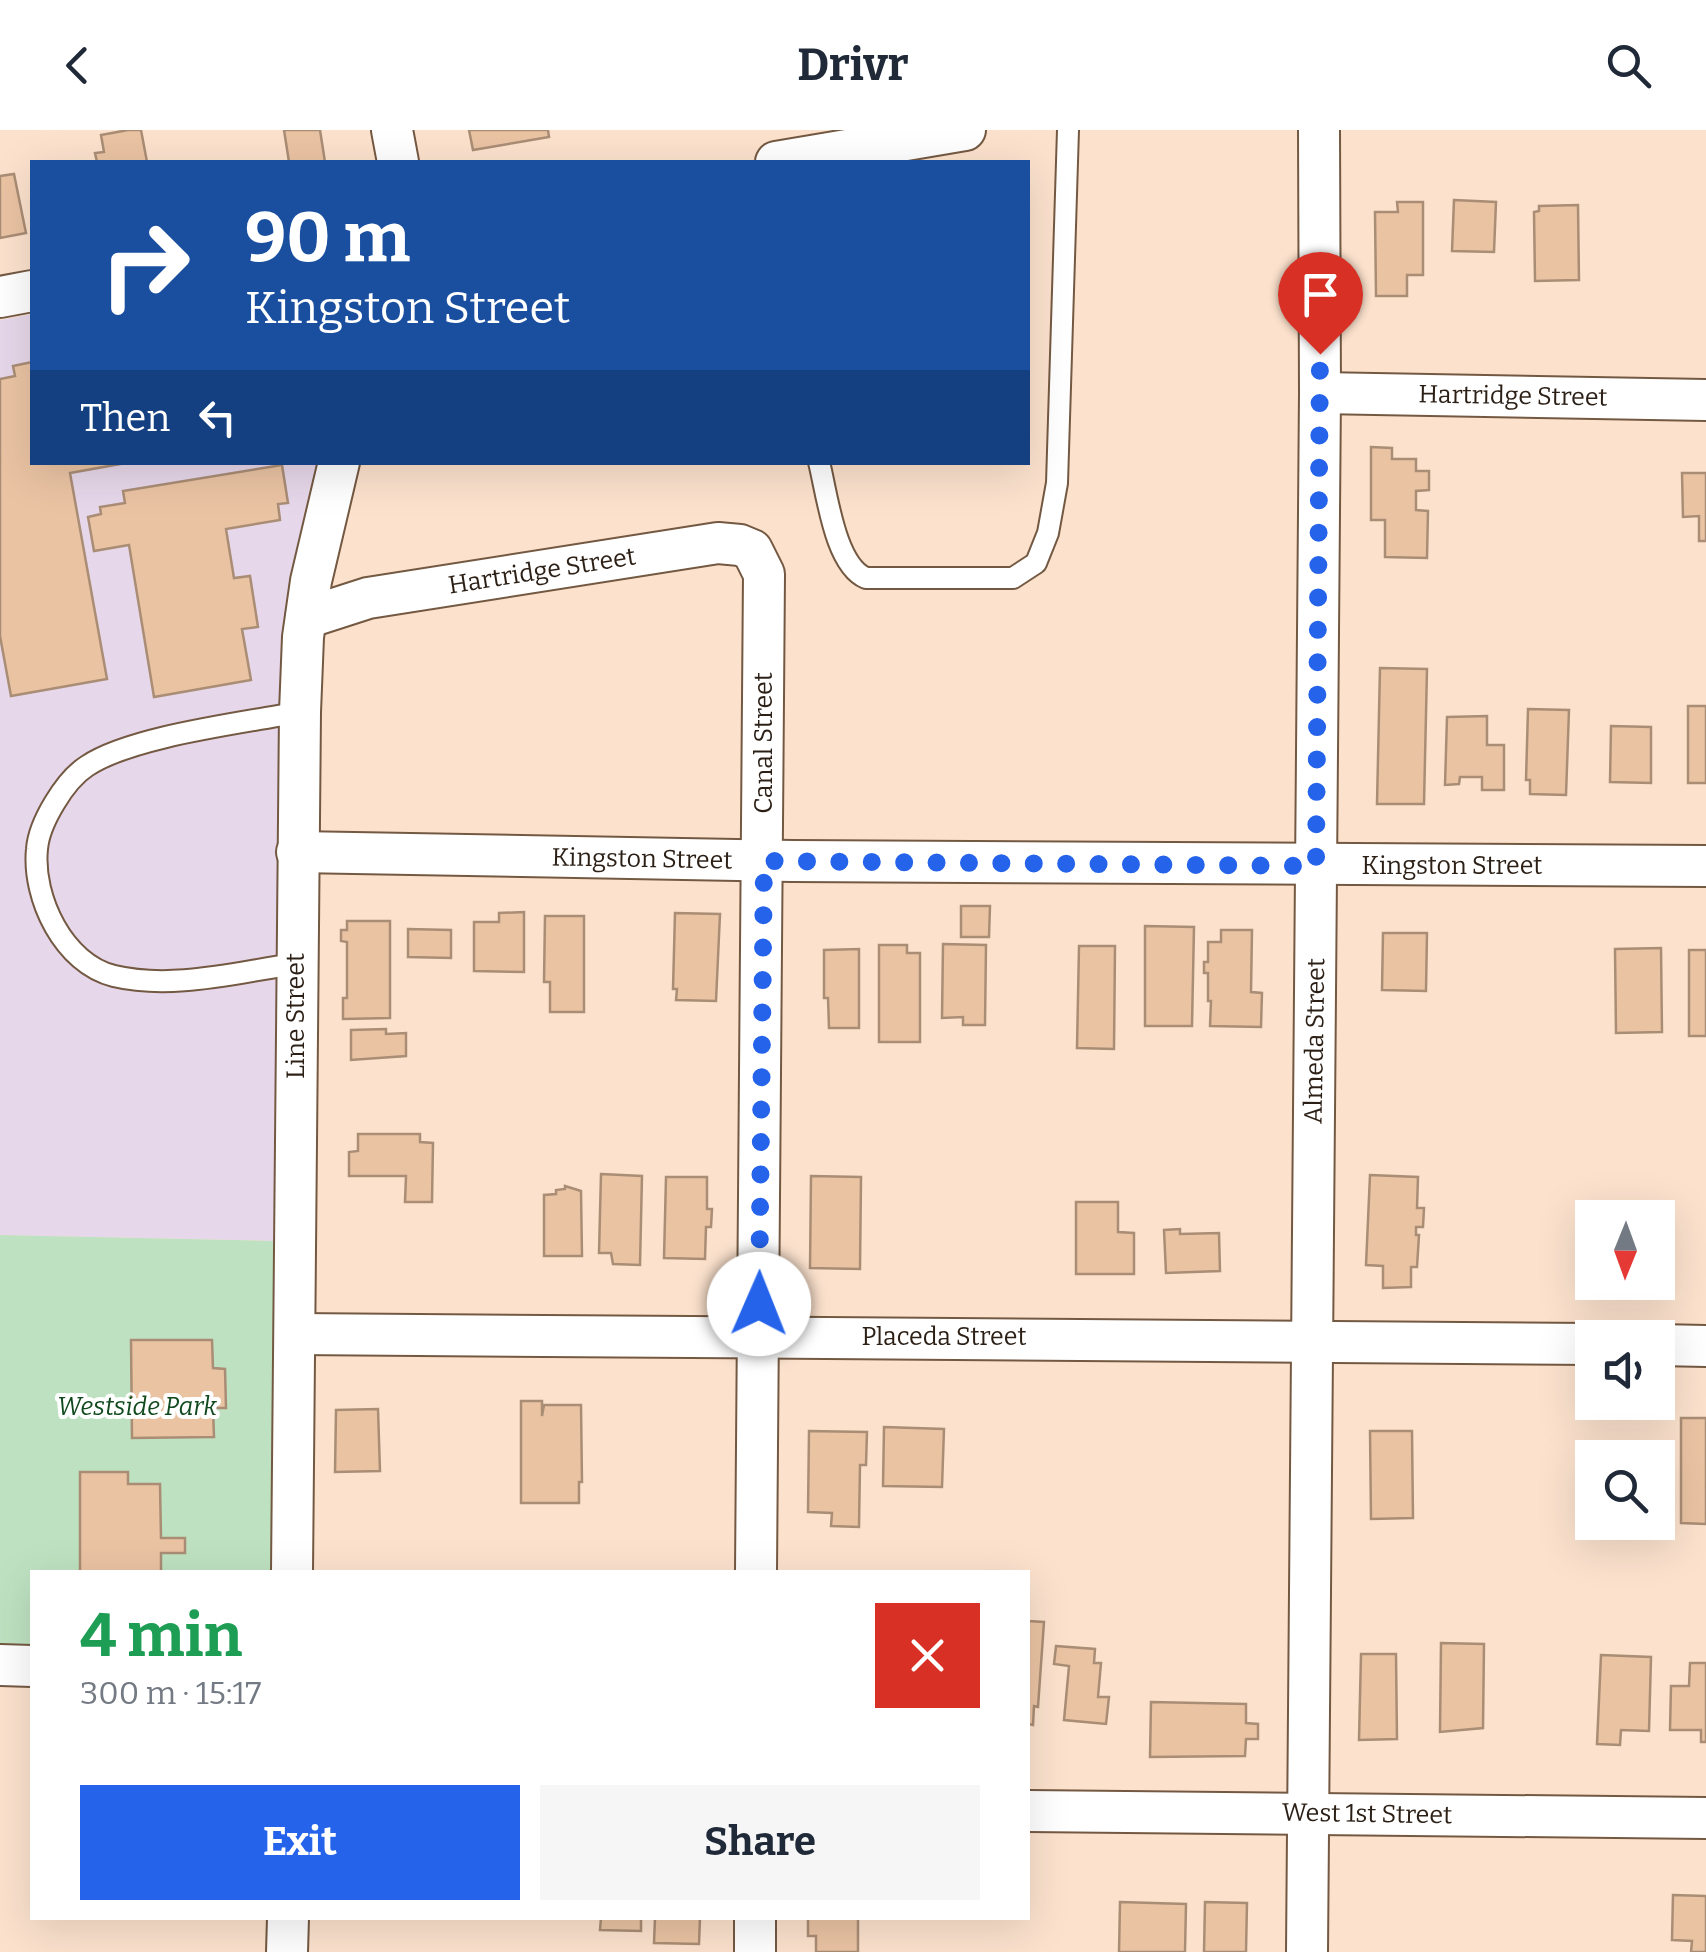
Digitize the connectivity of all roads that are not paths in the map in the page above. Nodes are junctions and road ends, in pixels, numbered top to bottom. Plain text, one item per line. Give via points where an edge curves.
1 (392, 130) edge
2 (965, 130) edge
3 (1068, 130) edge
4 (1319, 130) edge
5 (398, 160) edge
6 (788, 160) edge
7 (30, 291) edge
8 (0, 297) edge
9 (1320, 392) junction
10 (1706, 400) edge
11 (338, 465) edge
12 (820, 465) edge
13 (764, 574) joint
14 (306, 618) junction
15 (300, 712) junction
16 (297, 852) junction
17 (764, 861) junction
18 (1316, 866) junction
19 (1706, 866) edge
20 (295, 964) junction
21 (295, 1334) junction
22 (759, 1336) junction
23 (1310, 1340) junction
24 (1575, 1344) edge
25 (1675, 1346) edge
26 (1706, 1346) edge
27 (292, 1570) edge
28 (756, 1570) edge
29 (0, 1665) edge
30 (30, 1666) edge
31 (1030, 1810) edge
32 (1307, 1813) junction
33 (1706, 1818) edge
34 (288, 1920) edge
35 (754, 1920) edge
36 (287, 1952) edge
37 (755, 1952) edge
38 (1307, 1952) edge

1 - 5 street
2 - 6 street
3 - 12 lane via 1058,466 1048,533 1036,563 1013,578 854,573 844,558
4 - 9 street, Almeda Street
7 - 8 street
9 - 10 street, Hartridge Street
9 - 18 street, Almeda Street
11 - 14 street, Line Street
13 - 14 street, Hartridge Street via 752,550 718,543 368,598
13 - 17 street, Canal Street
14 - 15 street, Line Street
15 - 16 street, Line Street
15 - 20 lane via 126,747 85,767 55,800 37,848 53,924 81,960 112,976 168,982
16 - 17 street, Kingston Street
16 - 20 street, Line Street
17 - 18 street, Kingston Street
17 - 22 street, Canal Street
18 - 19 street, Kingston Street
18 - 23 street, Almeda Street
20 - 21 street, Line Street
21 - 22 street, Placeda Street
21 - 27 street, Line Street
22 - 23 street, Placeda Street
22 - 28 street, Canal Street
23 - 24 street, Placeda Street
23 - 32 street, Almeda Street
25 - 26 street
29 - 30 street
31 - 32 street, West 1st Street
32 - 33 street, West 1st Street
32 - 38 street, Almeda Street
34 - 36 street
35 - 37 street

